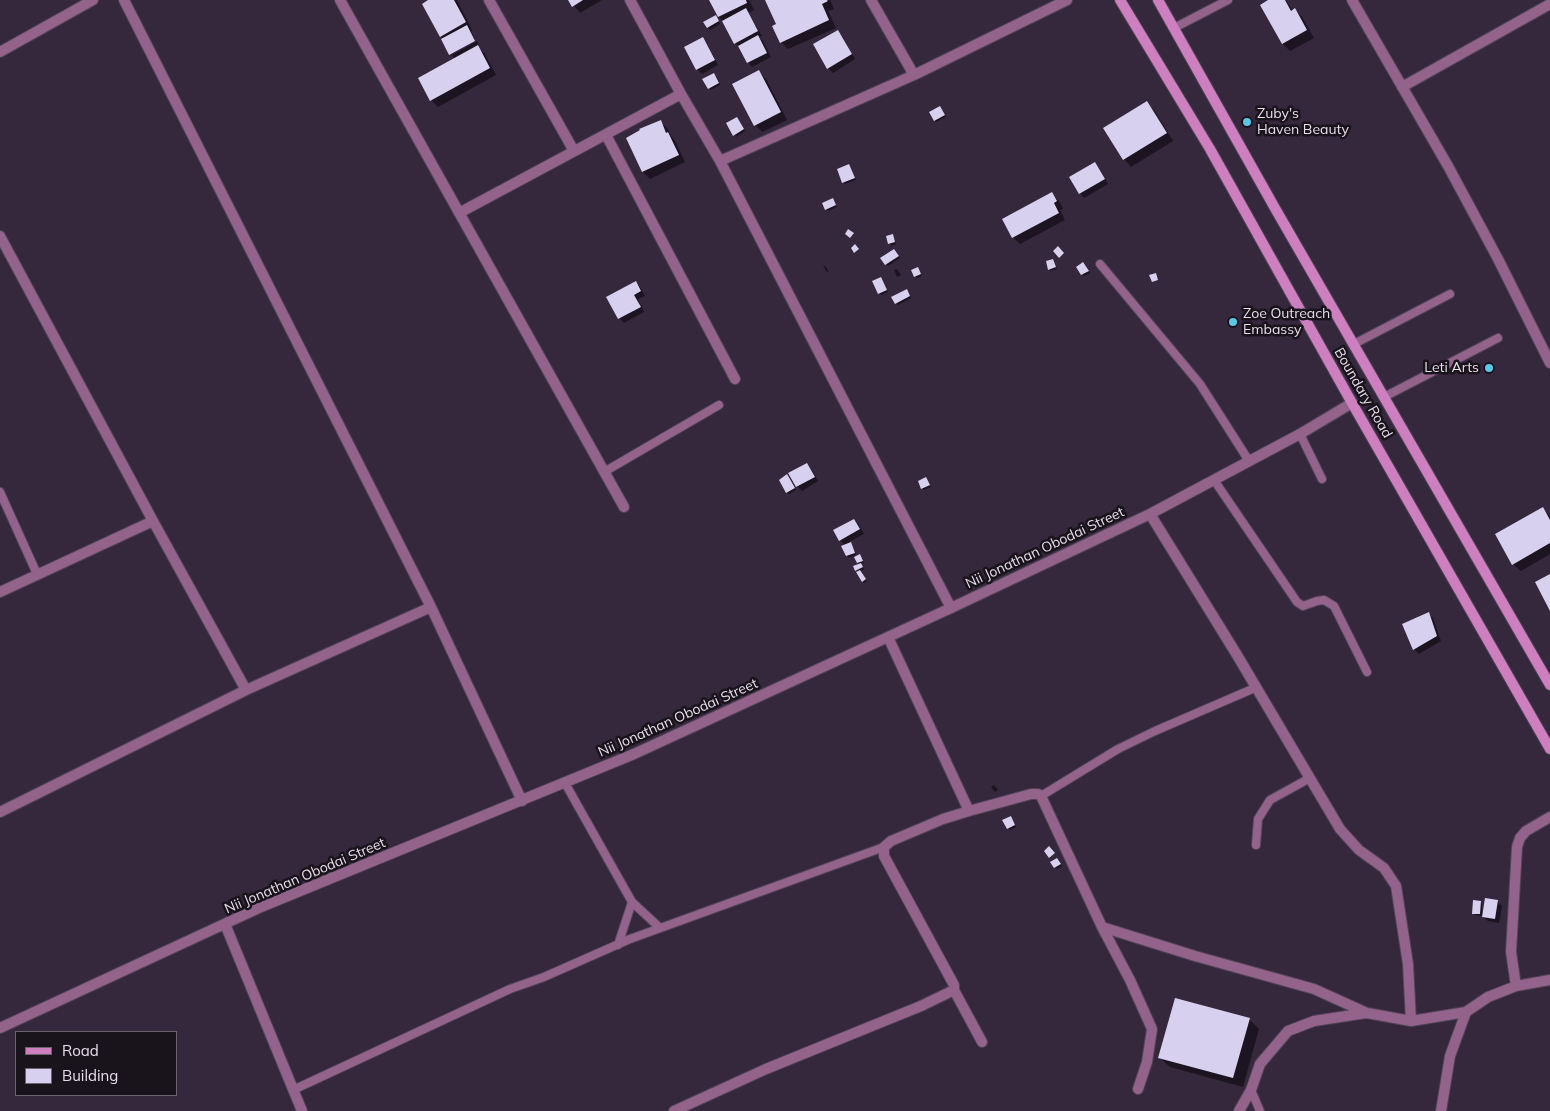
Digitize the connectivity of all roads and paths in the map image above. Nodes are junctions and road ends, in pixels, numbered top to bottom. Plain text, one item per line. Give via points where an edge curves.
1 (93, 0) edge
2 (124, 0) edge
3 (340, 0) edge
4 (489, 0) edge
5 (630, 0) edge
6 (870, 0) edge
7 (1067, 0) edge
8 (1120, 0) edge
9 (1228, 0) edge
10 (1352, 0) edge
11 (1160, 1) edge
12 (1550, 4) edge
13 (1174, 28) junction
14 (0, 52) edge
15 (914, 75) junction
16 (1402, 87) junction
17 (681, 94) junction
18 (606, 134) junction
19 (574, 152) junction
20 (720, 161) junction
21 (459, 213) junction
22 (0, 236) edge
23 (1100, 264) dead end
24 (1450, 294) dead end
25 (1498, 338) dead end
26 (1354, 344) junction
27 (1550, 363) edge
28 (735, 379) dead end
29 (1384, 397) junction
30 (1352, 403) junction
31 (719, 406) dead end
32 (1300, 434) junction
33 (1249, 461) junction
34 (604, 472) junction
35 (1322, 479) dead end
36 (1214, 480) junction
37 (0, 492) edge
38 (624, 507) dead end
39 (1150, 514) junction
40 (153, 521) junction
41 (36, 574) junction
42 (0, 592) edge
43 (431, 607) junction
44 (951, 608) junction
45 (888, 637) junction
46 (1367, 672) dead end
47 (1550, 685) edge
48 (1257, 687) junction
49 (246, 690) junction
50 (1550, 748) edge
51 (1310, 778) junction
52 (565, 783) junction
53 (1041, 796) junction
54 (522, 801) junction
55 (969, 810) junction
56 (0, 812) edge
57 (1550, 817) edge
58 (1256, 844) dead end
59 (884, 848) junction
60 (632, 902) junction
61 (225, 924) junction
62 (1102, 927) junction
63 (660, 928) junction
64 (618, 945) junction
65 (1550, 980) edge
66 (1516, 986) junction
67 (954, 990) junction
68 (1367, 1012) junction
69 (1466, 1012) junction
70 (1411, 1021) junction
71 (0, 1028) edge
72 (982, 1042) dead end
73 (1138, 1089) dead end
74 (293, 1090) junction
75 (1251, 1090) junction
76 (302, 1111) edge
77 (674, 1111) edge
78 (1239, 1111) edge
79 (1260, 1111) edge
80 (1440, 1111) edge

1 - 14 street
2 - 43 street
3 - 21 street
4 - 19 street
5 - 17 street
6 - 15 street
7 - 15 street
8 - 30 main road, Boundary Road via 1210,149
9 - 13 lane
10 - 16 street
11 - 13 main road, Boundary Road
12 - 16 street
13 - 26 main road, Boundary Road
15 - 20 street
16 - 27 street
17 - 18 street
17 - 20 street
18 - 19 street
18 - 28 street
19 - 21 street
20 - 44 street
21 - 34 street
22 - 40 street
23 - 33 lane via 1200,384
24 - 26 lane
25 - 29 lane
26 - 29 main road, Boundary Road
29 - 47 main road, Boundary Road
30 - 32 street, Nii Jonathan Obodai Street
30 - 50 main road, Boundary Road
31 - 34 lane
32 - 33 street, Nii Jonathan Obodai Street
32 - 35 lane
33 - 36 street, Nii Jonathan Obodai Street
34 - 38 street
36 - 39 street, Nii Jonathan Obodai Street
36 - 46 lane via 1297,602 1303,606 1324,600 1334,606
37 - 41 lane
39 - 44 street, Nii Jonathan Obodai Street
39 - 48 street
40 - 41 street
40 - 49 street
41 - 42 street
43 - 49 street
43 - 54 street
44 - 45 street, Nii Jonathan Obodai Street
45 - 52 street, Nii Jonathan Obodai Street
45 - 55 street
48 - 51 street
48 - 53 lane via 1118,749
49 - 56 street
51 - 58 lane via 1270,800 1258,819
51 - 70 street via 1340,829 1359,850 1384,868 1396,886 1408,964
52 - 54 street, Nii Jonathan Obodai Street
52 - 60 lane
53 - 55 street via 1032,794
53 - 62 street
54 - 61 street, Nii Jonathan Obodai Street
55 - 59 street via 891,841
57 - 66 street via 1526,831 1517,847 1511,952
59 - 63 lane
59 - 67 street via 884,856
60 - 63 lane
60 - 64 lane
61 - 71 street, Nii Jonathan Obodai Street
61 - 74 street
62 - 68 street via 1314,989
62 - 73 street via 1152,1029 1147,1062
63 - 64 lane
64 - 74 lane via 510,990
65 - 66 street
66 - 69 street via 1488,997
67 - 72 street
67 - 77 street
68 - 70 street
68 - 75 street via 1314,1021 1288,1031 1260,1064
69 - 70 street
69 - 80 street via 1450,1056
74 - 76 street
75 - 78 street
75 - 79 lane

